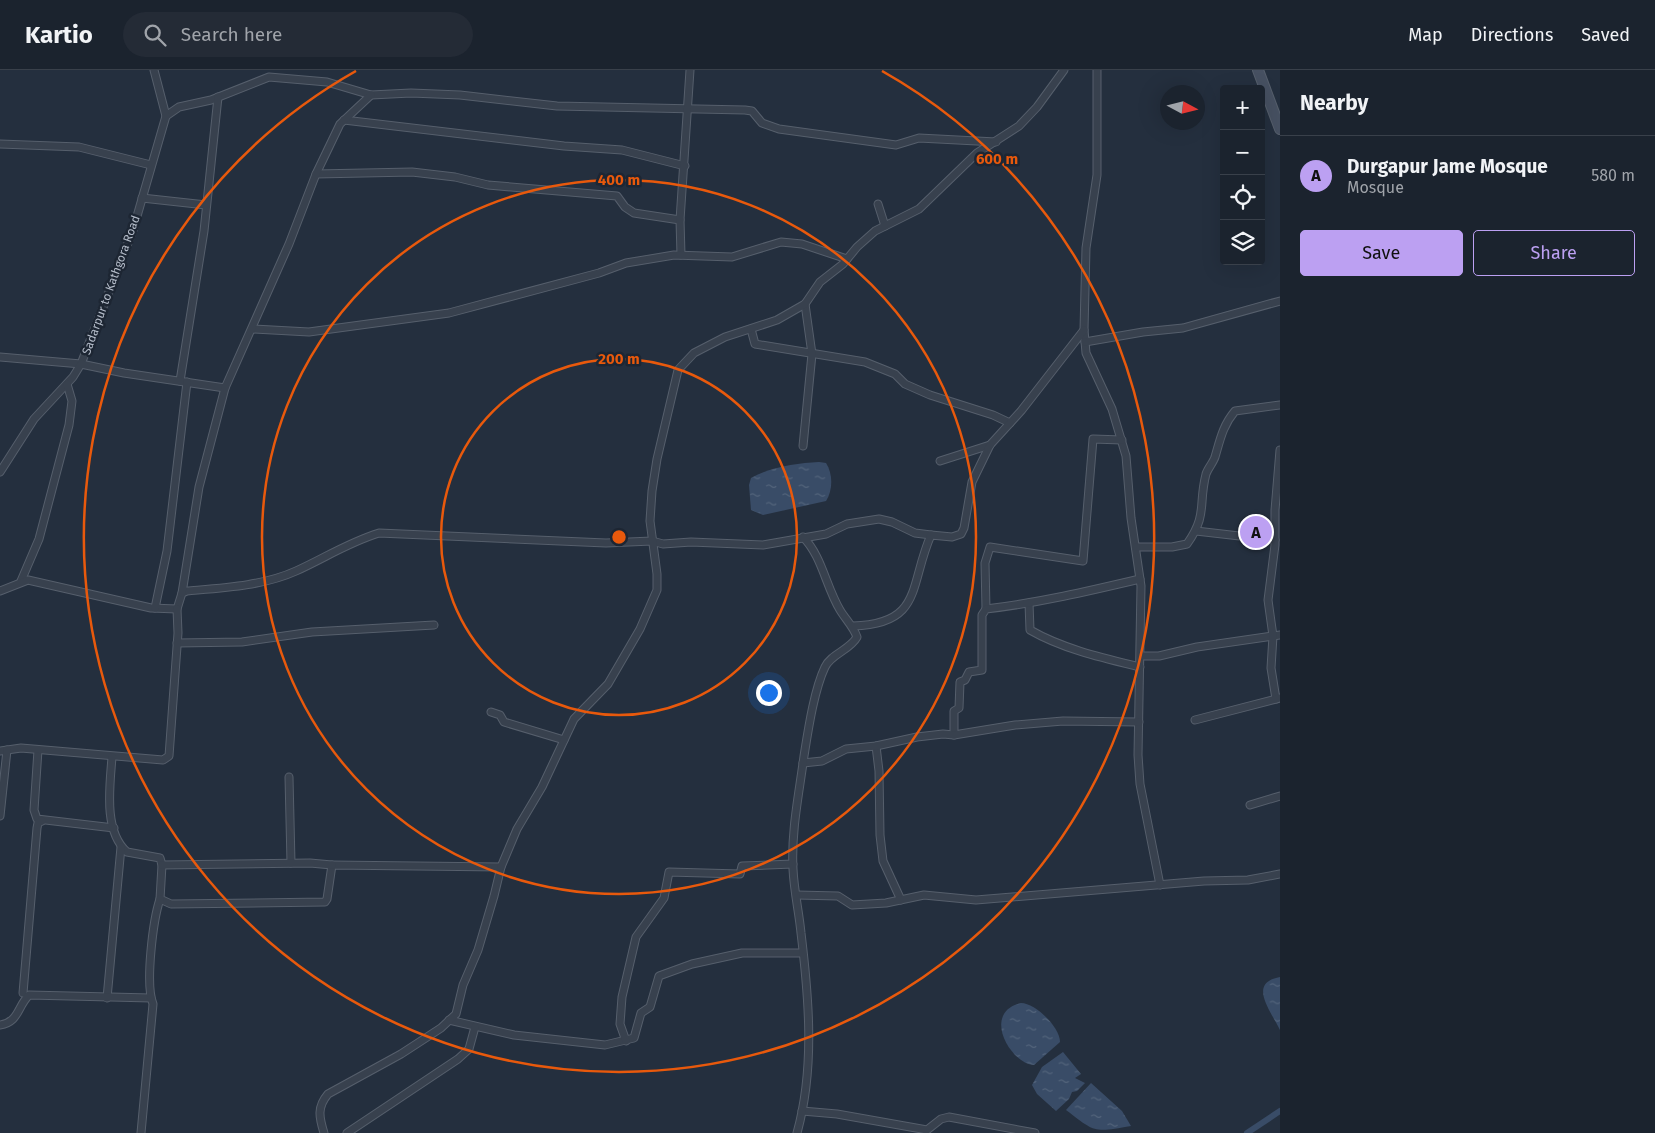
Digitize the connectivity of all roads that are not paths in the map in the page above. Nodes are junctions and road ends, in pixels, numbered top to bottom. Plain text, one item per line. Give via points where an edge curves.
1 (154, 70) edge
2 (690, 70) edge
3 (1064, 70) edge
4 (1097, 70) edge
5 (1258, 70) edge
6 (371, 95) junction
7 (218, 97) junction
8 (687, 108) junction
9 (166, 116) junction
10 (1278, 118) edge
11 (344, 120) junction
12 (1280, 129) edge
13 (996, 142) junction
14 (0, 144) edge
15 (151, 165) junction
16 (685, 166) junction
17 (316, 174) junction
18 (142, 198) junction
19 (878, 204) dead end
20 (206, 205) junction
21 (680, 220) junction
22 (885, 226) junction
23 (681, 255) junction
24 (847, 260) junction
25 (1280, 301) edge
26 (805, 304) junction
27 (252, 328) junction
28 (751, 329) junction
29 (1084, 330) junction
30 (1085, 342) junction
31 (812, 354) junction
32 (0, 357) edge
33 (81, 364) junction
34 (184, 382) junction
35 (67, 384) junction
36 (225, 388) junction
37 (1280, 405) edge
38 (1010, 423) junction
39 (1122, 440) junction
40 (990, 445) junction
41 (803, 446) dead end
42 (1280, 450) edge
43 (940, 461) dead end
44 (0, 472) edge
45 (1196, 531) junction
46 (930, 535) junction
47 (803, 537) junction
48 (1275, 540) junction
49 (652, 541) junction
50 (1136, 547) junction
51 (1140, 579) junction
52 (21, 581) junction
53 (0, 591) edge
54 (182, 593) junction
55 (1029, 603) junction
56 (155, 608) junction
57 (176, 609) junction
58 (986, 609) junction
59 (434, 625) dead end
60 (853, 626) junction
61 (1276, 636) edge
62 (176, 643) junction
63 (1141, 656) junction
64 (1140, 667) junction
65 (1278, 699) edge
66 (491, 712) dead end
67 (1195, 720) dead end
68 (1139, 722) junction
69 (954, 735) junction
70 (564, 740) junction
71 (876, 746) junction
72 (4, 750) edge
73 (38, 750) junction
74 (112, 757) junction
75 (803, 763) junction
76 (289, 777) dead end
77 (1280, 796) edge
78 (1250, 805) dead end
79 (0, 816) edge
80 (42, 821) junction
81 (114, 828) junction
82 (121, 847) junction
83 (292, 863) junction
84 (162, 864) junction
85 (793, 864) junction
86 (332, 865) junction
87 (500, 867) junction
88 (1280, 874) edge
89 (1160, 885) junction
90 (797, 896) junction
91 (160, 899) junction
92 (901, 900) junction
93 (802, 953) junction
94 (23, 992) dead end
95 (107, 998) junction
96 (151, 998) junction
97 (449, 1020) junction
98 (0, 1025) edge
99 (475, 1027) junction
100 (626, 1041) junction
101 (802, 1111) junction
102 (938, 1121) junction
103 (141, 1133) edge
104 (324, 1133) edge
105 (347, 1133) edge
106 (797, 1133) edge
107 (937, 1133) edge
108 (1035, 1133) edge

1 - 9 street
2 - 8 street
3 - 13 street via 1025,120
4 - 29 street via 1097,175 1086,248
5 - 10 main road
6 - 7 street via 327,82 269,77
6 - 8 street via 460,95 557,106
6 - 11 street
7 - 9 street via 179,108
7 - 20 street
8 - 13 street via 752,111 762,123 779,129 896,145 919,138
8 - 16 street
9 - 15 street, Sadarpur to Kathgora Road
10 - 12 main road
11 - 16 street via 622,150
11 - 17 street
13 - 22 street via 971,158 919,209
14 - 15 street via 79,147
15 - 18 street, Sadarpur to Kathgora Road
16 - 21 street
17 - 21 street via 412,172 488,185 617,196 634,213
17 - 27 street
18 - 20 street
18 - 33 street, Sadarpur to Kathgora Road via 133,230
19 - 22 street
20 - 34 street
21 - 23 street
22 - 24 street via 875,231
23 - 24 street via 732,257 781,242 802,244
23 - 27 street via 626,263 449,314 309,332
24 - 26 street via 820,282
25 - 30 street via 1183,328
26 - 28 street via 789,315
26 - 31 street
27 - 36 street
28 - 31 street via 755,344
28 - 49 street via 724,337 694,353 678,370 652,491
29 - 30 street
29 - 38 street
30 - 39 street via 1086,353 1112,409
31 - 38 street via 865,362 895,374 905,384 930,395
31 - 41 street
32 - 33 street, Sadarpur to Kathgora Road
33 - 34 street
33 - 35 street
34 - 36 street
34 - 56 street via 167,551
35 - 44 street via 34,419
35 - 52 street via 72,401 69,425 39,539
36 - 54 street via 199,487
37 - 45 street via 1234,411 1226,421 1206,473 1202,516
38 - 40 street
39 - 50 street
39 - 58 street via 1094,439 1083,561 990,547 985,563
40 - 43 street
40 - 46 street via 972,482 961,534 952,537
42 - 48 street
45 - 48 street
45 - 50 street via 1186,544
46 - 47 street via 915,533 879,519 847,524 826,534
46 - 60 street via 921,560 920,575 905,608 889,621
47 - 49 street via 763,545 662,544
47 - 60 street via 829,581 840,610
48 - 61 street via 1268,600
49 - 54 street via 606,543 379,534 356,540 295,572 235,586
49 - 70 street via 657,590 640,630 608,684 574,719
50 - 51 street
51 - 55 street
51 - 63 street
52 - 53 street
52 - 56 street
54 - 57 street
55 - 58 street
55 - 64 street via 1030,630 1043,638
56 - 57 street
57 - 62 street
58 - 69 street via 982,615 982,670 969,672 960,682 959,708 952,716
59 - 62 street via 312,632 242,642
60 - 75 street via 856,636 852,645 825,665
61 - 63 street via 1197,647 1160,656
61 - 65 street via 1271,668
62 - 74 street via 169,756 163,760
63 - 64 street
64 - 68 street
65 - 67 street
66 - 70 street via 514,725
68 - 69 street via 1036,722
68 - 89 street via 1140,784
69 - 71 street via 917,737
70 - 87 street
71 - 75 street via 846,749 822,761
71 - 92 street via 883,860
72 - 73 street
72 - 79 street
73 - 74 street
73 - 80 street via 34,817
74 - 81 street via 110,806
75 - 85 street via 793,830
76 - 83 street
77 - 78 street
80 - 81 street
80 - 94 street via 38,822 35,846
81 - 82 street
82 - 84 street via 127,852 160,858
82 - 95 street
83 - 84 street
83 - 86 street
84 - 91 street
85 - 90 street
85 - 100 street via 742,866 740,874 669,872 664,898 636,937 622,997 620,1024
86 - 87 street
86 - 91 street via 325,902 171,904
87 - 97 street via 478,950 463,985 456,1014
88 - 89 street via 1248,880
89 - 92 street via 976,900 924,895
90 - 92 street via 838,896 852,904
90 - 93 street
91 - 96 street via 155,914
93 - 100 street via 742,952 658,976 650,1007 641,1013 634,1038
93 - 101 street via 810,1033
95 - 96 street
95 - 98 street via 29,996 12,1022
96 - 103 street
97 - 99 street
97 - 104 street via 401,1054 328,1094 319,1110
99 - 100 street via 514,1035 605,1045
99 - 105 street via 469,1049 458,1059
101 - 102 street via 927,1130
101 - 106 street
102 - 107 street
102 - 108 street via 949,1117 967,1119

